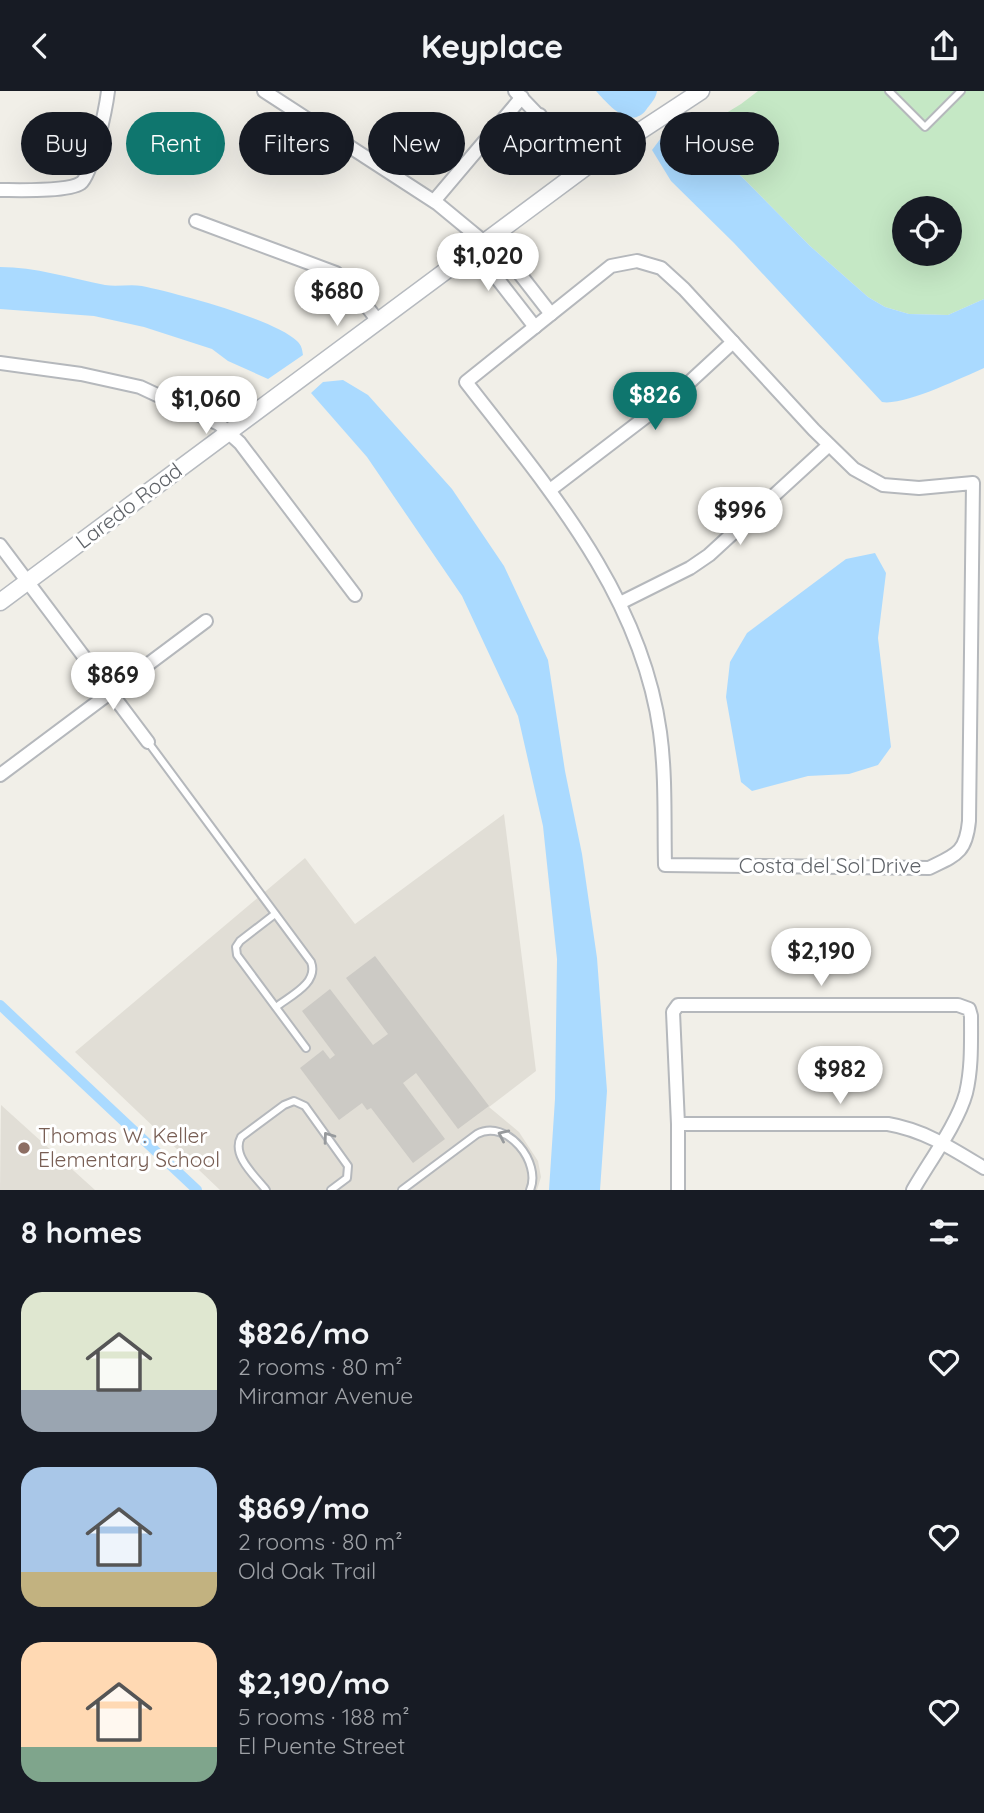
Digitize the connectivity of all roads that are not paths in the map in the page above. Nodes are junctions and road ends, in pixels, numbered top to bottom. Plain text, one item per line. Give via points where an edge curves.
1 (108, 91) edge
2 (264, 91) edge
3 (701, 91) edge
4 (889, 91) edge
5 (961, 91) edge
6 (518, 94) edge
7 (506, 112) edge
8 (537, 112) edge
9 (646, 127) edge
10 (479, 147) edge
11 (575, 175) edge
12 (0, 190) edge
13 (433, 201) junction
14 (196, 221) dead end
15 (484, 243) junction
16 (551, 314) junction
17 (378, 321) junction
18 (535, 327) junction
19 (733, 342) junction
20 (0, 363) edge
21 (229, 431) junction
22 (829, 445) junction
23 (550, 490) junction
24 (0, 545) edge
25 (28, 581) junction
26 (355, 595) dead end
27 (0, 603) edge
28 (620, 603) junction
29 (206, 621) dead end
30 (111, 693) junction
31 (148, 742) joint
32 (0, 775) edge
33 (275, 913) junction
34 (276, 1007) junction
35 (306, 1048) dead end
36 (678, 1124) junction
37 (941, 1142) junction
38 (984, 1168) edge
39 (266, 1190) edge
40 (331, 1190) edge
41 (402, 1190) edge
42 (530, 1190) edge
43 (678, 1190) edge
44 (913, 1190) edge

1 - 12 street via 92,166 84,181 69,187
2 - 13 street
3 - 9 street, Laredo Road
4 - 5 lane via 925,127
6 - 7 street
6 - 8 street
10 - 13 street
11 - 15 street, Laredo Road
13 - 15 street
14 - 17 street via 335,273
15 - 16 street via 502,251
15 - 17 street, Laredo Road
15 - 18 street via 486,264
16 - 18 street, Costa del Sol Drive
16 - 19 street, Costa del Sol Drive via 611,267 637,261 661,268
17 - 21 street, Laredo Road
18 - 23 street, Costa del Sol Drive via 466,382
19 - 22 street, Costa del Sol Drive
19 - 23 street via 681,390
20 - 21 street via 81,373 140,387
21 - 25 street, Laredo Road
21 - 26 street
22 - 28 street via 709,555
22 - 28 street, Costa del Sol Drive via 854,469 883,485 919,488 973,483 969,821 967,841 953,857 929,868 664,865 660,731 646,669
23 - 28 street, Costa del Sol Drive via 599,562
24 - 25 street
25 - 27 street, Laredo Road
25 - 30 street
29 - 30 street
30 - 31 street
30 - 32 street
31 - 33 lane
33 - 34 lane via 313,969 307,983
33 - 34 lane via 240,941 236,951
34 - 35 lane
36 - 37 street via 888,1124
36 - 37 street via 675,1007 958,1005 969,1009 971,1016 970,1073 965,1096
36 - 43 street
37 - 38 street
37 - 44 street
40 -> 39 lane via 349,1174 346,1162 302,1104 289,1102 241,1137 237,1147
42 -> 41 lane via 533,1173 528,1161 510,1136 489,1130 477,1134

